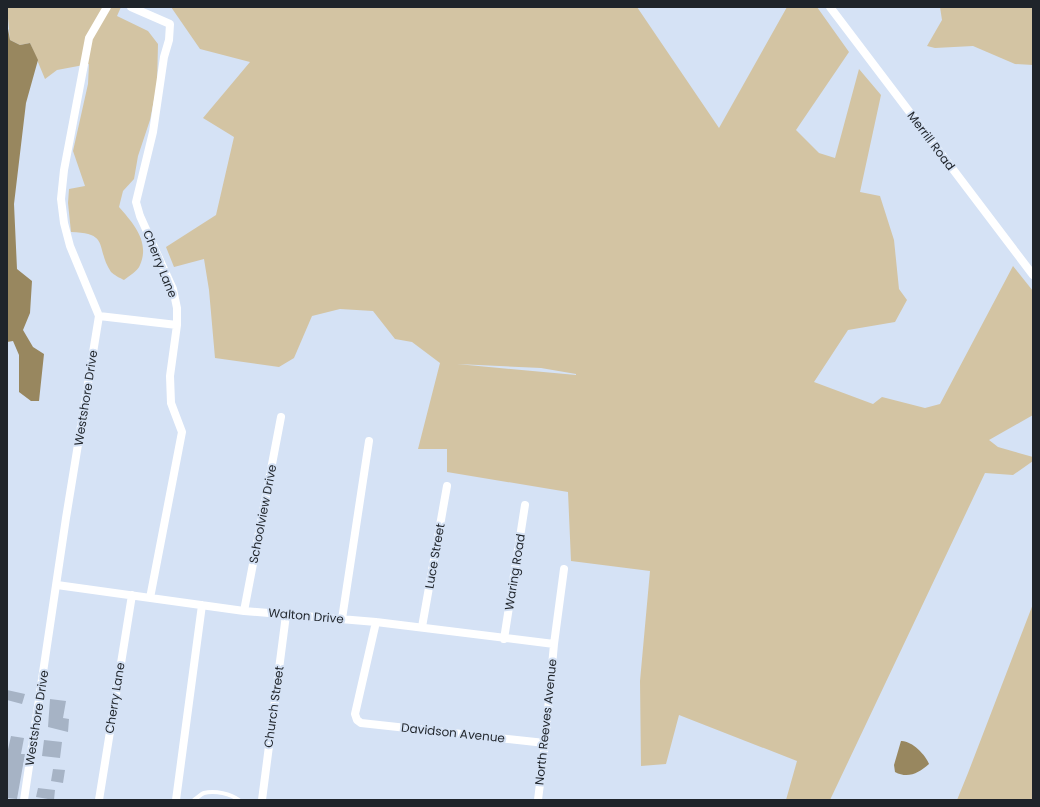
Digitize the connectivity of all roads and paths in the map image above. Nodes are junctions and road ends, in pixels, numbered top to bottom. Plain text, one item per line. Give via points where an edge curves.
1 (107, 7) edge
2 (131, 7) edge
3 (830, 7) edge
4 (1033, 275) edge
5 (99, 316) junction
6 (177, 325) junction
7 (281, 417) dead end
8 (369, 441) dead end
9 (447, 486) dead end
10 (525, 505) dead end
11 (564, 569) dead end
12 (57, 585) junction
13 (132, 595) junction
14 (150, 598) junction
15 (202, 605) junction
16 (244, 611) junction
17 (286, 615) junction
18 (342, 619) junction
19 (376, 622) junction
20 (422, 627) junction
21 (504, 639) junction
22 (554, 644) junction
23 (545, 743) junction
24 (24, 800) edge
25 (99, 800) edge
26 (176, 800) edge
27 (194, 800) edge
28 (239, 800) edge
29 (262, 800) edge
30 (538, 800) edge

1 - 5 street via 89,38 61,199 70,246
2 - 6 street, Cherry Lane via 170,24 153,132 136,202 173,289
3 - 4 street, Merrill Road
5 - 6 street
5 - 12 street, Westshore Drive
6 - 14 street, Cherry Lane via 170,376 170,403 182,432
7 - 16 street, Schoolview Drive
8 - 18 street
9 - 20 street, Luce Street
10 - 21 street, Waring Road
11 - 22 street, North Reeves Avenue
12 - 13 street, Walton Drive
12 - 24 street, Westshore Drive
13 - 14 street, Walton Drive
13 - 25 street, Cherry Lane
14 - 15 street, Walton Drive
15 - 16 street, Walton Drive
15 - 26 street
16 - 17 street, Walton Drive
17 - 18 street, Walton Drive
17 - 29 street, Church Street
18 - 19 street, Walton Drive
19 - 20 street, Walton Drive
19 - 23 street, Davidson Avenue via 354,714 356,720 361,723
20 - 21 street, Walton Drive
21 - 22 street, Walton Drive
22 - 23 street, North Reeves Avenue
23 - 30 street, North Reeves Avenue
27 - 28 lane via 204,793 218,792

